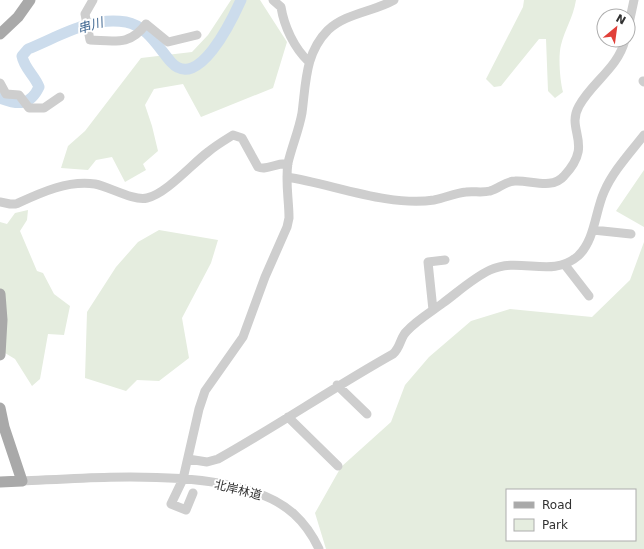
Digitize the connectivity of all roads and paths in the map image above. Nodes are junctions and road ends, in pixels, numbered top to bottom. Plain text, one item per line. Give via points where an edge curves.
1 (30, 0) edge
2 (93, 0) edge
3 (273, 0) edge
4 (394, 0) edge
5 (0, 34) edge
6 (197, 35) dead end
7 (622, 48) edge
8 (309, 62) junction
9 (0, 83) edge
10 (60, 97) dead end
11 (644, 134) edge
12 (288, 164) junction
13 (287, 177) junction
14 (0, 202) edge
15 (593, 230) junction
16 (631, 234) dead end
17 (445, 260) dead end
18 (565, 265) junction
19 (0, 294) edge
20 (589, 296) dead end
21 (433, 310) junction
22 (0, 355) edge
23 (337, 385) junction
24 (0, 408) edge
25 (367, 414) dead end
26 (288, 417) junction
27 (188, 459) junction
28 (338, 466) dead end
29 (183, 479) junction
30 (22, 480) junction
31 (0, 482) edge
32 (319, 549) edge

1 - 5 main road via 18,17
2 - 6 street via 85,14 90,40 120,42 136,37 146,24 168,42
3 - 8 street via 281,7 283,23 303,57
4 - 8 street via 380,8 360,12 339,22 321,38
7 - 13 street via 619,57 579,107 575,119 579,154 564,177 554,183 515,181 486,192 467,191 433,200 414,200 368,195
8 - 12 street via 301,114
9 - 10 street via 6,94 19,96 29,108 44,108
11 - 15 street via 619,166 604,191
12 - 13 street
12 - 14 street via 258,167 242,138 233,135 207,152 190,169 151,197 140,198 95,184 83,183 48,190 16,204
13 - 27 street via 287,227 243,337 205,391
15 - 16 street
15 - 18 street via 582,252
17 - 21 street via 428,262
18 - 20 street
18 - 21 street via 553,267 512,264 498,267 478,277
19 - 22 main road
21 - 23 street via 407,330 393,354
23 - 25 street
23 - 26 street
24 - 30 main road
26 - 27 street via 218,459 208,462
26 - 28 street
27 - 29 street
29 - 29 street via 186,488 196,495 186,510 170,504
29 - 30 street, 北岸林道 via 132,476
29 - 32 street, 北岸林道 via 241,489 273,500 294,514 309,531
30 - 31 main road

